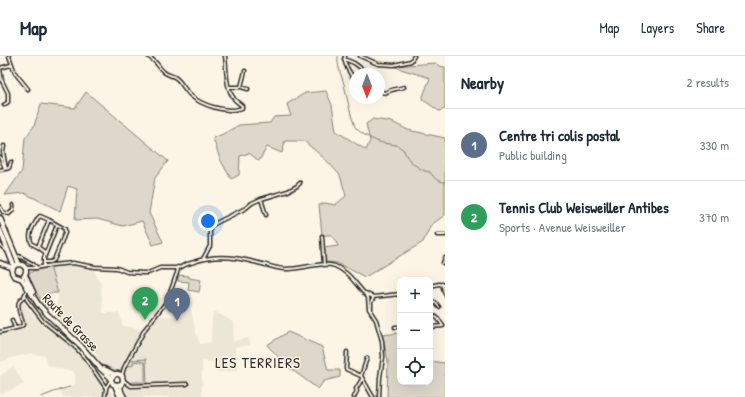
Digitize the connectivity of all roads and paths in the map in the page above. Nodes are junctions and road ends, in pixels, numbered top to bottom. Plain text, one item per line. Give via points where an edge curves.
1 (9, 56) edge
2 (148, 56) edge
3 (225, 56) edge
4 (360, 56) edge
5 (414, 56) edge
6 (344, 58) edge
7 (12, 65) junction
8 (361, 68) edge
9 (0, 69) edge
10 (245, 71) dead end
11 (349, 71) edge
12 (229, 87) junction
13 (241, 87) junction
14 (404, 87) dead end
15 (28, 89) dead end
16 (248, 89) dead end
17 (385, 93) edge
18 (4, 105) dead end
19 (4, 146) dead end
20 (0, 157) edge
21 (11, 162) dead end
22 (6, 169) junction
23 (0, 170) edge
24 (300, 182) dead end
25 (261, 199) junction
26 (13, 205) dead end
27 (0, 207) edge
28 (266, 215) dead end
29 (0, 218) edge
30 (49, 220) junction
31 (57, 225) junction
32 (0, 230) edge
33 (438, 235) dead end
34 (445, 235) edge
35 (322, 236) dead end
36 (1, 246) edge
37 (38, 247) junction
38 (0, 250) edge
39 (46, 253) junction
40 (9, 254) junction
41 (19, 256) dead end
42 (445, 258) edge
43 (203, 259) junction
44 (45, 262) junction
45 (443, 263) dead end
46 (0, 264) edge
47 (20, 264) junction
48 (324, 265) junction
49 (44, 266) junction
50 (26, 268) junction
51 (36, 268) junction
52 (13, 269) junction
53 (177, 269) junction
54 (26, 274) junction
55 (20, 278) junction
56 (25, 284) junction
57 (444, 284) edge
58 (433, 285) edge
59 (445, 293) edge
60 (397, 294) edge
61 (370, 298) junction
62 (25, 299) junction
63 (433, 302) edge
64 (439, 307) dead end
65 (433, 316) edge
66 (12, 320) dead end
67 (433, 327) edge
68 (15, 328) junction
69 (0, 332) edge
70 (347, 352) dead end
71 (367, 358) dead end
72 (124, 368) junction
73 (361, 376) junction
74 (362, 379) junction
75 (113, 380) junction
76 (123, 381) junction
77 (187, 384) dead end
78 (106, 388) junction
79 (105, 397) edge
80 (120, 397) edge
81 (124, 397) edge
82 (354, 397) edge
83 (373, 397) edge
84 (380, 397) edge

1 - 7 street
2 - 12 street via 162,71 178,80 198,101 228,111 242,108
3 - 12 street
4 - 5 street via 378,64 394,65 411,61
6 - 8 street
6 - 11 street
7 - 9 street
7 - 15 street
9 - 18 street via 8,94 8,102
10 - 13 street
12 - 13 street
13 - 16 street
14 - 17 street
19 - 22 street
20 - 22 street
21 - 22 street
22 - 23 street
24 - 25 street via 288,191
25 - 28 street
25 - 43 street via 212,225 210,246
26 - 27 street via 14,208 9,214 3,212
29 - 47 main road
30 - 31 street
30 - 37 street
30 - 37 street via 41,216 38,218 30,235 32,244
31 - 39 street
31 - 44 street via 65,229 65,233 54,260
32 - 40 main road
33 - 34 street
35 - 48 street
36 - 38 street
36 - 40 street
37 - 39 street
39 - 44 street
40 - 52 main road
41 - 51 street
42 - 45 street
43 - 48 street via 236,258 285,269
43 - 53 street
44 - 49 street
46 - 52 main road
47 - 50 main road
47 - 52 main road
48 - 61 street via 337,266 344,271
49 - 51 street
49 - 53 street via 78,263 143,273 160,268
50 - 51 street
50 - 54 main road
51 - 54 street
52 - 55 main road via 14,276
53 - 72 street via 167,301 145,329
54 - 55 main road
54 - 75 main road, Route de Grasse via 33,293 47,312 82,344
55 - 56 main road, Route de Grasse
56 - 62 street
56 - 75 main road, Route de Grasse via 47,314
57 - 58 street
57 - 59 street
60 - 61 street
61 - 84 street via 368,305 376,320 382,341
62 - 68 street via 19,302 24,326
62 - 78 street via 48,326 68,340 85,357
63 - 64 street
65 - 67 street via 443,326
66 - 68 street
68 - 69 street
70 - 73 street via 346,369
71 - 73 street
72 - 75 street
72 - 76 street
73 - 74 street
74 - 82 street
74 - 83 street
75 - 76 main road
75 - 76 main road via 120,374
75 - 78 street
75 - 80 main road, Route de Grasse
76 - 77 street via 131,386
76 - 81 main road via 121,392
78 - 79 street

